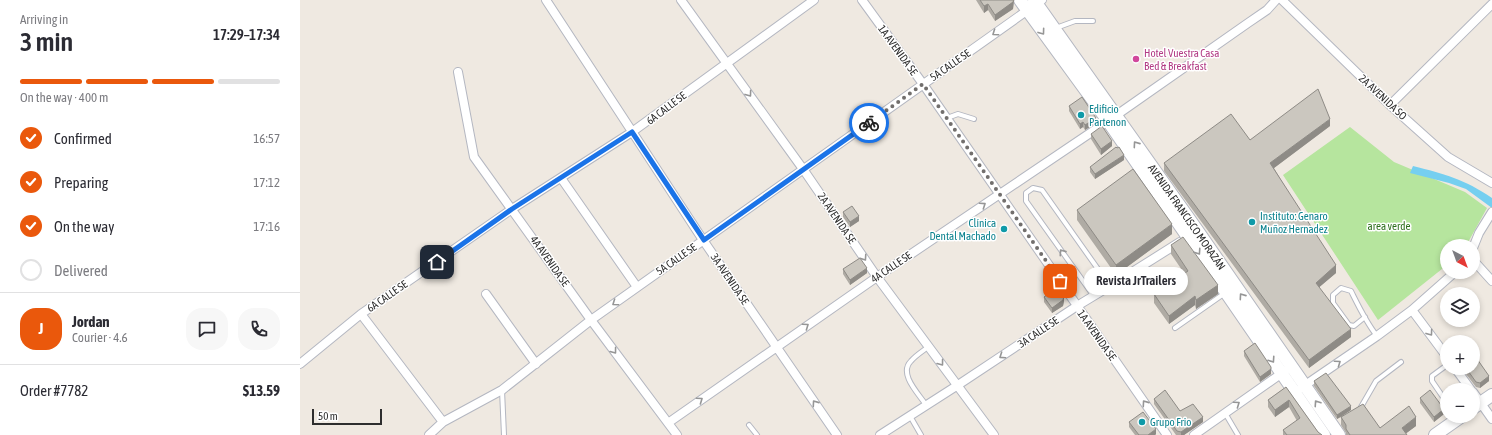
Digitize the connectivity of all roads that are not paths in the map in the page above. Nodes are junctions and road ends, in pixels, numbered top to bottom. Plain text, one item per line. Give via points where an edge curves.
1 (546, 0) edge
2 (682, 0) edge
3 (814, 0) edge
4 (862, 0) edge
5 (1020, 0) edge
6 (1276, 0) edge
7 (1282, 0) edge
8 (1035, 4) edge
9 (1492, 4) edge
10 (1092, 22) dead end
11 (1054, 29) junction
12 (727, 62) junction
13 (458, 72) dead end
14 (923, 84) junction
15 (1390, 105) junction
16 (946, 118) junction
17 (1112, 118) junction
18 (974, 119) dead end
19 (632, 132) junction
20 (803, 169) junction
21 (561, 178) junction
22 (1492, 183) edge
23 (999, 194) junction
24 (512, 209) junction
25 (1492, 212) edge
26 (1192, 234) junction
27 (1477, 239) edge
28 (704, 240) junction
29 (1480, 268) edge
30 (877, 277) junction
31 (1447, 279) edge
32 (1492, 281) edge
33 (1110, 286) junction
34 (637, 287) junction
35 (1226, 293) junction
36 (486, 294) dead end
37 (1093, 296) junction
38 (1077, 306) junction
39 (1412, 310) junction
40 (361, 314) junction
41 (1365, 318) junction
42 (591, 320) junction
43 (1175, 328) dead end
44 (1377, 336) junction
45 (929, 346) junction
46 (776, 347) junction
47 (1440, 348) edge
48 (1401, 362) dead end
49 (300, 364) edge
50 (536, 364) junction
51 (1286, 370) junction
52 (1440, 370) edge
53 (958, 386) junction
54 (1305, 386) junction
55 (502, 390) junction
56 (1294, 391) junction
57 (1440, 393) edge
58 (1492, 395) edge
59 (1480, 403) edge
60 (926, 405) junction
61 (1480, 408) edge
62 (1356, 411) edge
63 (1224, 413) junction
64 (909, 416) junction
65 (1492, 419) edge
66 (443, 422) junction
67 (668, 422) junction
68 (1452, 423) edge
69 (749, 426) dead end
70 (1334, 430) edge
71 (1195, 434) edge
72 (428, 435) edge
73 (504, 435) edge
74 (677, 435) edge
75 (757, 435) edge
76 (837, 435) edge
77 (880, 435) edge
78 (921, 435) edge
79 (994, 435) edge
80 (1167, 435) edge
81 (1238, 435) edge
82 (1435, 435) edge

1 - 19 street, 3A AVENIDA SE
2 - 12 street, 2A AVENIDA SE
3 - 12 street, 6A CALLE SE
4 - 14 street, 1A AVENIDA SE
5 - 8 main road, AVENIDA FRANCISCO MORAZÁN
6 - 17 street, 4A CALLE SE via 1267,10
7 - 15 street, 2A AVENIDA SO
8 - 11 main road, AVENIDA FRANCISCO MORAZÁN
8 -> 14 street, 5A CALLE SE
8 -> 17 main road, AVENIDA FRANCISCO MORAZÁN
9 - 15 street
10 - 11 lane via 1075,21
11 - 17 main road, AVENIDA FRANCISCO MORAZÁN
12 - 19 street, 6A CALLE SE
12 -> 20 street, 2A AVENIDA SE
13 - 24 street, 4A AVENIDA SE via 474,157
14 - 16 street, 1A AVENIDA SE
14 - 20 street, 5A CALLE SE
15 - 22 street, 2A AVENIDA SO via 1448,157
16 - 18 lane via 958,114
16 - 23 street, 1A AVENIDA SE
17 - 23 street, 4A CALLE SE
26 -> 17 main road, AVENIDA FRANCISCO MORAZÁN
17 - 26 main road, AVENIDA FRANCISCO MORAZÁN via 1120,145
19 - 21 street, 6A CALLE SE
19 - 28 street, 3A AVENIDA SE
20 - 28 street, 5A CALLE SE
20 -> 30 street, 2A AVENIDA SE
21 - 24 street, 6A CALLE SE
21 - 34 street
30 -> 23 street, 4A CALLE SE
23 - 38 street, 1A AVENIDA SE
24 - 40 street, 6A CALLE SE
24 - 42 street, 4A AVENIDA SE
25 - 27 street
26 - 33 street, 3A CALLE SE
26 -> 35 main road, AVENIDA FRANCISCO MORAZÁN
51 -> 26 main road, AVENIDA FRANCISCO MORAZÁN
28 - 34 street, 5A CALLE SE
28 - 46 street, 3A AVENIDA SE
29 - 32 street
30 - 45 street, 2A AVENIDA SE
46 -> 30 street, 4A CALLE SE
31 - 39 street
33 - 37 street, 3A CALLE SE
37 -> 33 lane via 1026,201 1026,192 1033,188 1042,190
34 -> 42 street, 5A CALLE SE
35 - 43 lane
35 -> 51 main road, AVENIDA FRANCISCO MORAZÁN
36 - 50 street
37 - 38 street, 3A CALLE SE
38 -> 53 street, 3A CALLE SE
80 -> 38 street, 1A AVENIDA SE
39 - 44 street
39 -> 47 street
40 - 49 street, 6A CALLE SE
40 - 66 street
41 - 41 lane via 1351,291 1341,288 1333,295 1333,303 1349,325 1354,326
41 - 44 lane
42 - 50 street, 5A CALLE SE
42 -> 67 street, 4A AVENIDA SE
54 -> 44 street
45 -> 53 street, 2A AVENIDA SE
45 - 60 lane via 910,362 907,370 908,377
67 -> 46 street, 4A CALLE SE
76 -> 46 street, 3A AVENIDA SE
48 - 62 lane via 1376,381 1361,408
50 - 55 street, 5A CALLE SE
51 - 54 main road, AVENIDA FRANCISCO MORAZÁN
51 - 56 main road, AVENIDA FRANCISCO MORAZÁN
63 -> 51 street
52 - 57 lane via 1432,376 1432,381
53 - 60 street, 3A CALLE SE
53 - 79 street, 2A AVENIDA SE
54 - 56 street
70 -> 54 main road, AVENIDA FRANCISCO MORAZÁN
55 - 66 street, 5A CALLE SE
55 - 73 lane
56 - 70 main road, AVENIDA FRANCISCO MORAZÁN
58 - 59 main road
60 - 64 street, 3A CALLE SE
61 - 65 street
63 - 71 street
63 - 81 lane
64 - 77 street, 3A CALLE SE
64 - 78 lane
66 - 72 street, 5A CALLE SE
67 - 74 street, 4A AVENIDA SE
68 - 82 main road
69 - 75 lane

